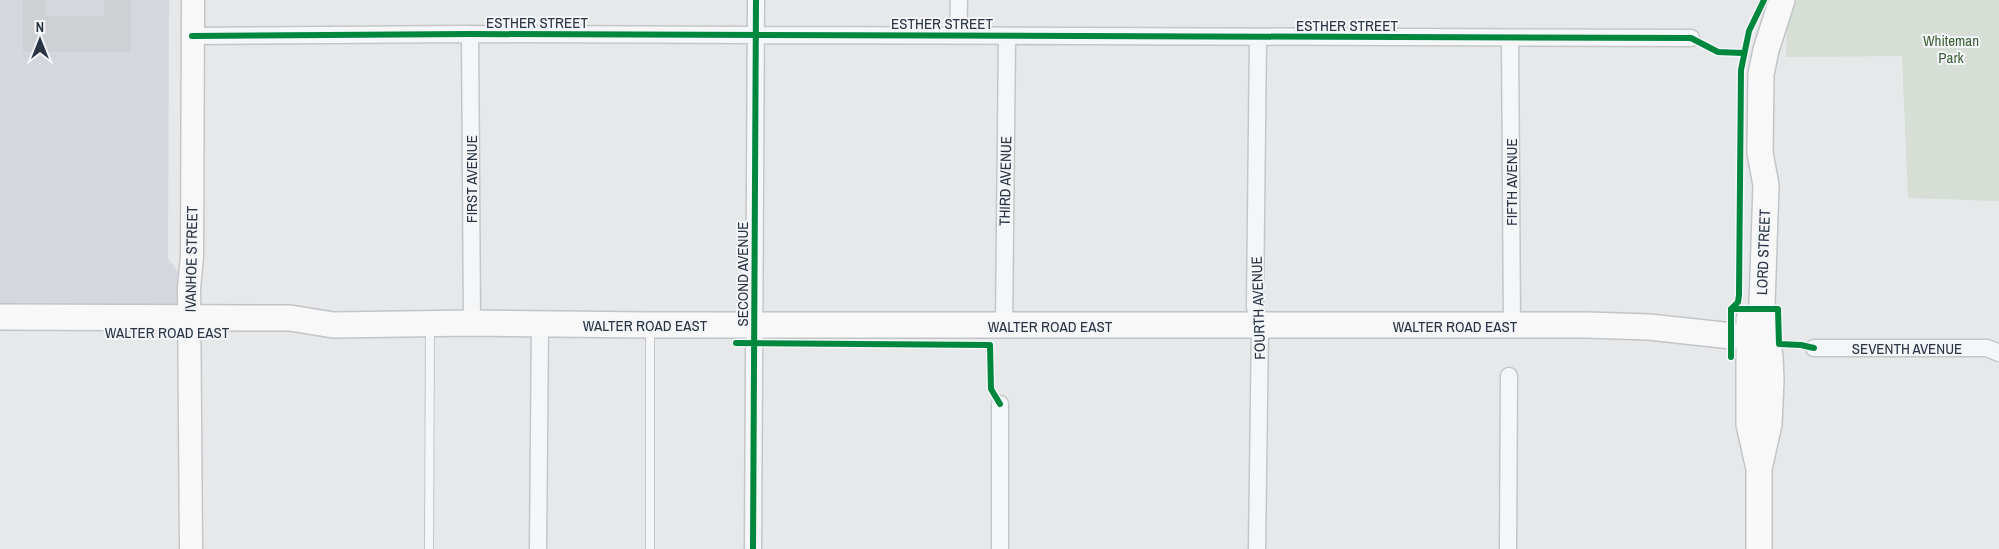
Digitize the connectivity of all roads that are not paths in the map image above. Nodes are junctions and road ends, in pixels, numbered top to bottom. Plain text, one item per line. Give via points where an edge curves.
1 (193, 0) edge
2 (756, 0) edge
3 (959, 0) edge
4 (1782, 0) edge
5 (470, 34) junction
6 (756, 35) junction
7 (192, 36) junction
8 (958, 36) junction
9 (1007, 36) junction
10 (1258, 37) junction
11 (1510, 38) junction
12 (1692, 38) dead end
13 (0, 317) edge
14 (472, 323) junction
15 (540, 324) junction
16 (430, 325) junction
17 (650, 325) junction
18 (754, 325) junction
19 (1260, 325) junction
20 (190, 326) junction
21 (1004, 326) junction
22 (1512, 326) junction
23 (0, 332) edge
24 (1758, 337) junction
25 (1814, 348) dead end
26 (1999, 353) edge
27 (1509, 376) dead end
28 (1000, 404) dead end
29 (191, 549) edge
30 (429, 549) edge
31 (538, 549) edge
32 (650, 549) edge
33 (753, 549) edge
34 (1000, 549) edge
35 (1257, 549) edge
36 (1508, 549) edge
37 (1759, 549) edge

1 - 7 street, IVANHOE STREET
2 - 6 street, SECOND AVENUE
3 - 8 street
4 - 24 main road, LORD STREET via 1761,74 1760,153 1766,185
5 - 6 street, ESTHER STREET
5 - 7 street, ESTHER STREET
5 - 14 street, FIRST AVENUE
6 - 8 street, ESTHER STREET
6 - 18 street, SECOND AVENUE
7 - 20 street, IVANHOE STREET
8 - 9 street, ESTHER STREET
9 - 10 street, ESTHER STREET
9 - 21 street, THIRD AVENUE
10 - 11 street, ESTHER STREET
10 - 19 street, FOURTH AVENUE via 1255,307
11 - 12 street, ESTHER STREET
11 - 22 street, FIFTH AVENUE
13 - 20 main road, WALTER ROAD EAST
14 - 15 main road, WALTER ROAD EAST
14 - 16 main road, WALTER ROAD EAST
15 - 17 main road, WALTER ROAD EAST
15 - 31 street
16 - 20 main road, WALTER ROAD EAST via 333,325 290,318
16 - 30 lane
17 - 18 main road, WALTER ROAD EAST
17 - 32 lane
18 - 21 main road, WALTER ROAD EAST
18 - 33 street, SECOND AVENUE
19 - 21 main road, WALTER ROAD EAST
19 - 22 main road, WALTER ROAD EAST
19 - 35 street, FOURTH AVENUE
20 - 23 main road, WALTER ROAD EAST
20 - 29 street, IVANHOE STREET
22 - 24 main road, WALTER ROAD EAST via 1649,327
24 - 37 main road, LORD STREET via 1749,424 1759,469
25 - 26 street, SEVENTH AVENUE via 1987,348
27 - 36 street
28 - 34 street

